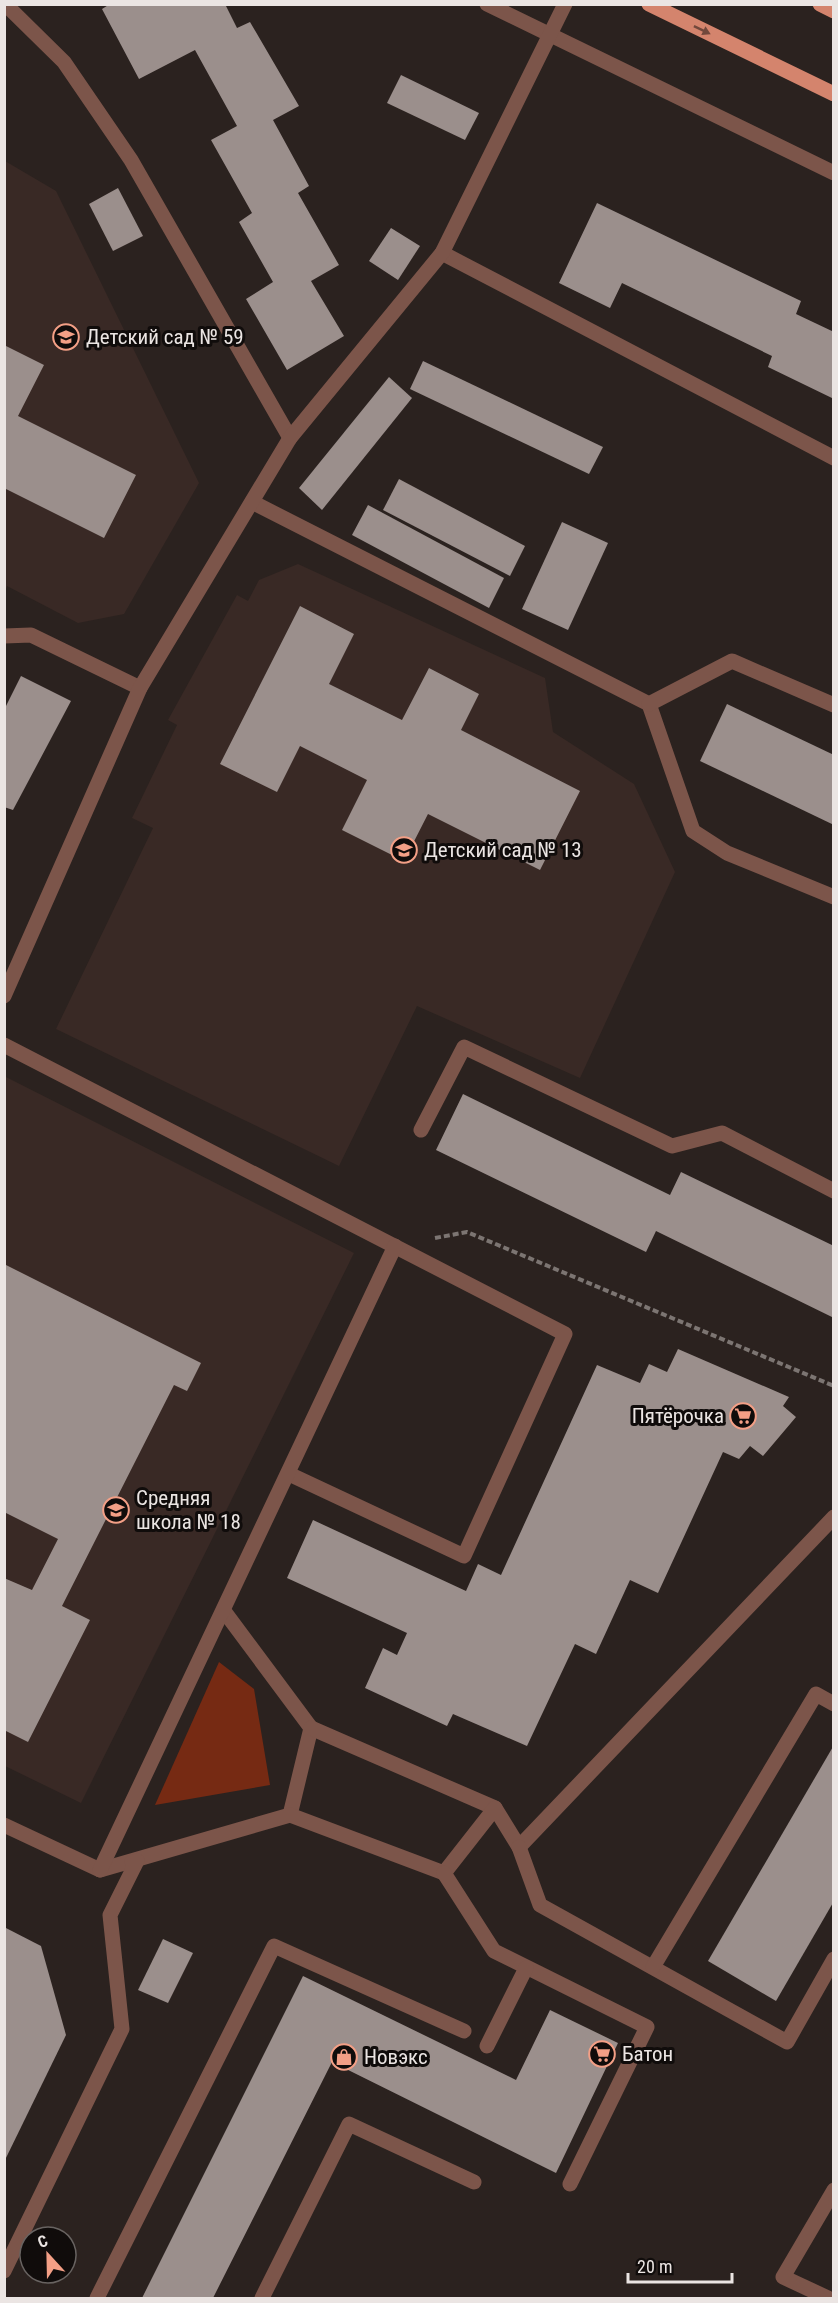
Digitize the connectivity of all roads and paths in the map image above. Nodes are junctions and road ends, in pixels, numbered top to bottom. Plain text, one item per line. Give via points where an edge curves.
1 (5, 4) edge
2 (487, 4) edge
3 (565, 4) edge
4 (649, 4) edge
5 (820, 4) edge
6 (834, 11) edge
7 (549, 34) junction
8 (834, 94) edge
9 (834, 173) edge
10 (442, 254) junction
11 (290, 438) junction
12 (834, 458) edge
13 (252, 502) junction
14 (4, 636) edge
15 (140, 688) junction
16 (649, 704) junction
17 (834, 705) edge
18 (834, 897) edge
19 (4, 996) edge
20 (4, 1045) edge
21 (421, 1130) dead end
22 (834, 1191) edge
23 (396, 1245) junction
24 (834, 1386) edge
25 (289, 1474) junction
26 (834, 1517) edge
27 (224, 1611) junction
28 (834, 1704) edge
29 (311, 1728) junction
30 (495, 1808) junction
31 (290, 1815) junction
32 (4, 1825) edge
33 (519, 1847) junction
34 (137, 1861) junction
35 (100, 1870) junction
36 (444, 1873) junction
37 (834, 1959) edge
38 (653, 1967) junction
39 (526, 1968) junction
40 (464, 2031) dead end
41 (487, 2046) dead end
42 (474, 2182) dead end
43 (570, 2184) dead end
44 (834, 2190) edge
45 (4, 2271) edge
46 (97, 2298) edge
47 (262, 2298) edge
48 (828, 2298) edge

1 - 11 lane via 64,62 131,160
2 - 7 lane
3 - 7 lane
4 -> 8 main road
5 - 6 main road
7 - 9 lane
7 - 10 lane
10 - 11 lane
10 - 12 lane
11 - 13 lane
13 - 15 lane
13 - 16 lane
14 - 15 lane via 31,635
15 - 19 lane
16 - 17 lane via 732,662
16 - 18 lane via 693,831 727,853
20 - 23 lane
21 - 22 lane via 464,1047 672,1146 722,1133
23 - 24 path via 467,1232
23 - 25 lane
23 - 25 lane via 565,1334 464,1556
25 - 27 lane
26 - 33 lane
27 - 29 lane
27 - 35 lane
28 - 38 lane via 816,1694
29 - 30 lane
29 - 31 lane
30 - 33 lane
30 - 36 lane
31 - 34 lane
31 - 36 lane
32 - 35 lane
33 - 38 lane via 540,1905
34 - 35 lane
34 - 45 lane via 110,1915 122,2029
36 - 39 lane via 494,1951
37 - 38 lane via 787,2042
39 - 41 lane
39 - 43 lane via 647,2027
40 - 46 lane via 274,1946
42 - 47 lane via 349,2124
44 - 48 lane via 783,2277

